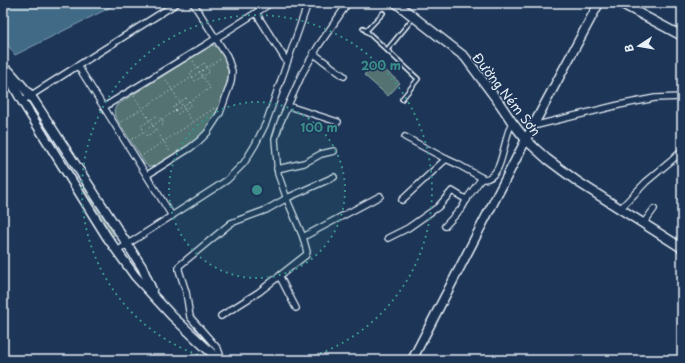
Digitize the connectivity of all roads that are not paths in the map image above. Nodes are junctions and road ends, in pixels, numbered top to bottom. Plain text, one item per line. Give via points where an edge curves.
1 (177, 3) edge
2 (193, 3) edge
3 (271, 3) edge
4 (308, 3) edge
5 (348, 3) edge
6 (396, 3) edge
7 (599, 3) edge
8 (620, 3) edge
9 (256, 13) junction
10 (383, 13) dead end
11 (414, 17) junction
12 (363, 28) dead end
13 (366, 31) junction
14 (682, 36) edge
15 (216, 38) junction
16 (387, 50) junction
17 (313, 53) dead end
18 (287, 62) junction
19 (3, 66) edge
20 (78, 66) junction
21 (344, 76) dead end
22 (31, 96) junction
23 (682, 97) edge
24 (402, 99) dead end
25 (22, 101) junction
26 (288, 106) junction
27 (104, 107) junction
28 (338, 122) dead end
29 (512, 122) junction
30 (533, 126) junction
31 (405, 137) dead end
32 (526, 140) junction
33 (334, 151) dead end
34 (682, 151) edge
35 (446, 159) junction
36 (79, 169) junction
37 (277, 169) junction
38 (147, 175) junction
39 (69, 176) junction
40 (334, 177) dead end
41 (482, 178) junction
42 (380, 196) dead end
43 (287, 198) junction
44 (402, 200) dead end
45 (467, 200) junction
46 (620, 209) junction
47 (654, 209) dead end
48 (172, 216) junction
49 (643, 224) junction
50 (445, 226) dead end
51 (303, 237) junction
52 (388, 238) dead end
53 (127, 245) junction
54 (682, 248) edge
55 (117, 251) junction
56 (280, 277) junction
57 (154, 297) junction
58 (296, 308) dead end
59 (189, 315) junction
60 (220, 316) dead end
61 (180, 324) junction
62 (219, 360) edge
63 (412, 360) edge

1 - 20 street
2 - 15 street
3 - 9 street
4 - 18 street
5 - 26 street via 303,72
6 - 11 street, Đường Ném Sơn
7 - 30 street
8 - 14 street
9 - 15 street
9 - 18 street
10 - 13 lane
11 - 16 lane
11 - 29 street, Đường Ném Sơn via 464,57
12 - 13 lane
13 - 16 lane
15 - 27 street
15 - 38 street via 227,56 232,74 220,113 199,141
16 - 24 lane via 418,79
17 - 21 street
18 - 48 street via 266,123 244,162 227,180
19 - 22 street
19 - 25 street
20 - 22 street
20 - 27 street
22 - 25 street
22 - 36 street
23 - 30 street via 655,98 619,105
25 - 39 street
26 - 28 street
26 - 37 street via 275,139
27 - 38 street
29 - 32 street, Đường Ném Sơn
29 - 41 street via 497,170 490,178
30 - 32 street
31 - 35 street
32 - 46 street, Đường Ném Sơn via 547,160
32 - 63 street
33 - 37 street
34 - 46 street
35 - 41 street
35 - 44 street
36 - 39 street
36 - 53 street
37 - 43 street
38 - 48 street
39 - 55 street
40 - 43 street
41 - 45 street
42 - 51 street
43 - 51 street
43 - 59 street via 266,210 231,223 179,266
45 - 50 street
45 - 52 street via 452,191 438,207 408,228
46 - 49 street, Đường Ném Sơn
47 - 49 street
48 - 53 street
49 - 54 street, Đường Ném Sơn
51 - 56 street via 306,255
53 - 55 street
53 - 57 street via 142,267
55 - 57 street
56 - 58 street
56 - 60 street
57 - 61 street
59 - 61 street
59 - 62 street via 218,349 221,357
61 - 62 street

